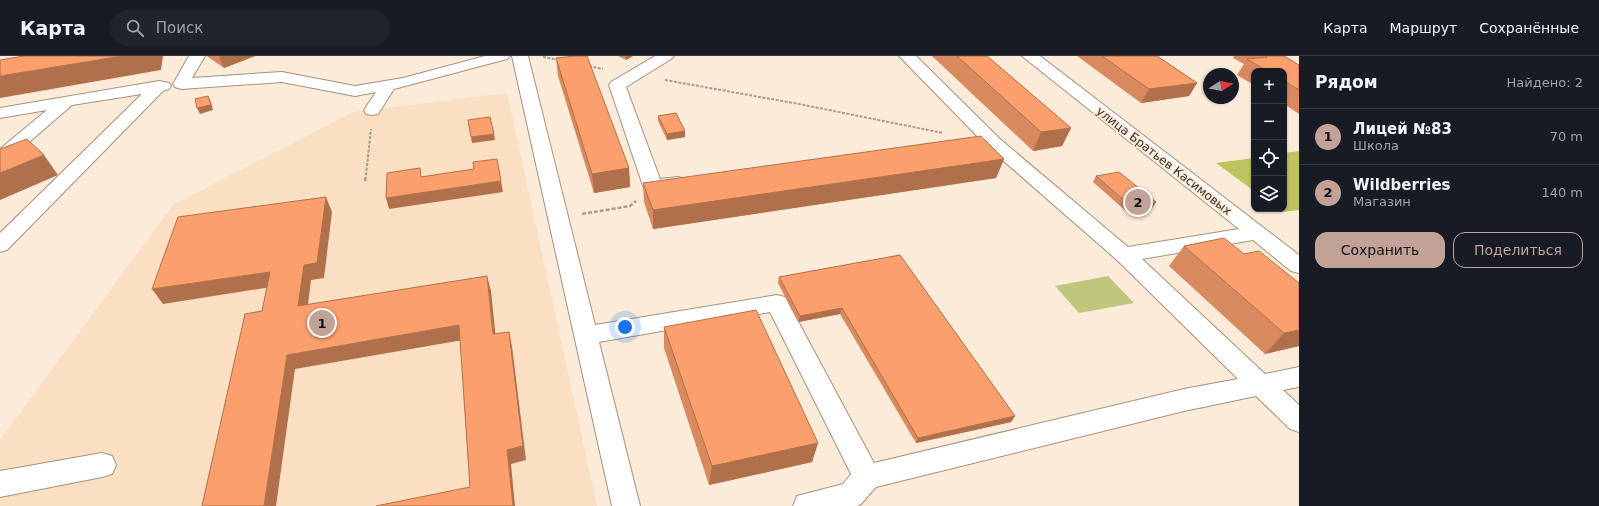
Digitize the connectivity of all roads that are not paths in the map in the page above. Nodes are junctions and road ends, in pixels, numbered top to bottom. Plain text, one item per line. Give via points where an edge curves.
1 (197, 56) edge
2 (502, 56) edge
3 (520, 56) edge
4 (666, 56) edge
5 (907, 56) edge
6 (1030, 56) edge
7 (181, 84) junction
8 (159, 86) junction
9 (388, 86) junction
10 (67, 101) junction
11 (372, 110) road end
12 (0, 113) edge
13 (947, 142) edge
14 (995, 144) junction
15 (0, 158) edge
16 (693, 181) edge
17 (1257, 233) junction
18 (0, 245) edge
19 (1124, 255) junction
20 (1299, 266) edge
21 (586, 335) junction
22 (1299, 377) edge
23 (1261, 385) junction
24 (1299, 421) edge
25 (102, 465) dead end
26 (867, 476) junction
27 (0, 484) edge
28 (626, 506) edge
29 (807, 506) edge

1 - 7 street
2 - 9 street
3 - 21 street
4 - 16 street via 617,84 653,186
5 - 14 street
6 - 17 street, улица Братьев Касимовых
7 - 8 street
7 - 9 street via 282,77 355,91
8 - 10 street
8 - 18 street
9 - 11 street
10 - 12 street
10 - 15 street
13 - 14 street
14 - 19 street
17 - 19 street
17 - 20 street, улица Братьев Касимовых
19 - 23 street
21 - 26 street via 776,303
21 - 28 street
22 - 23 street
23 - 24 street
23 - 26 street via 1184,400
25 - 27 street
26 - 29 street via 851,495

